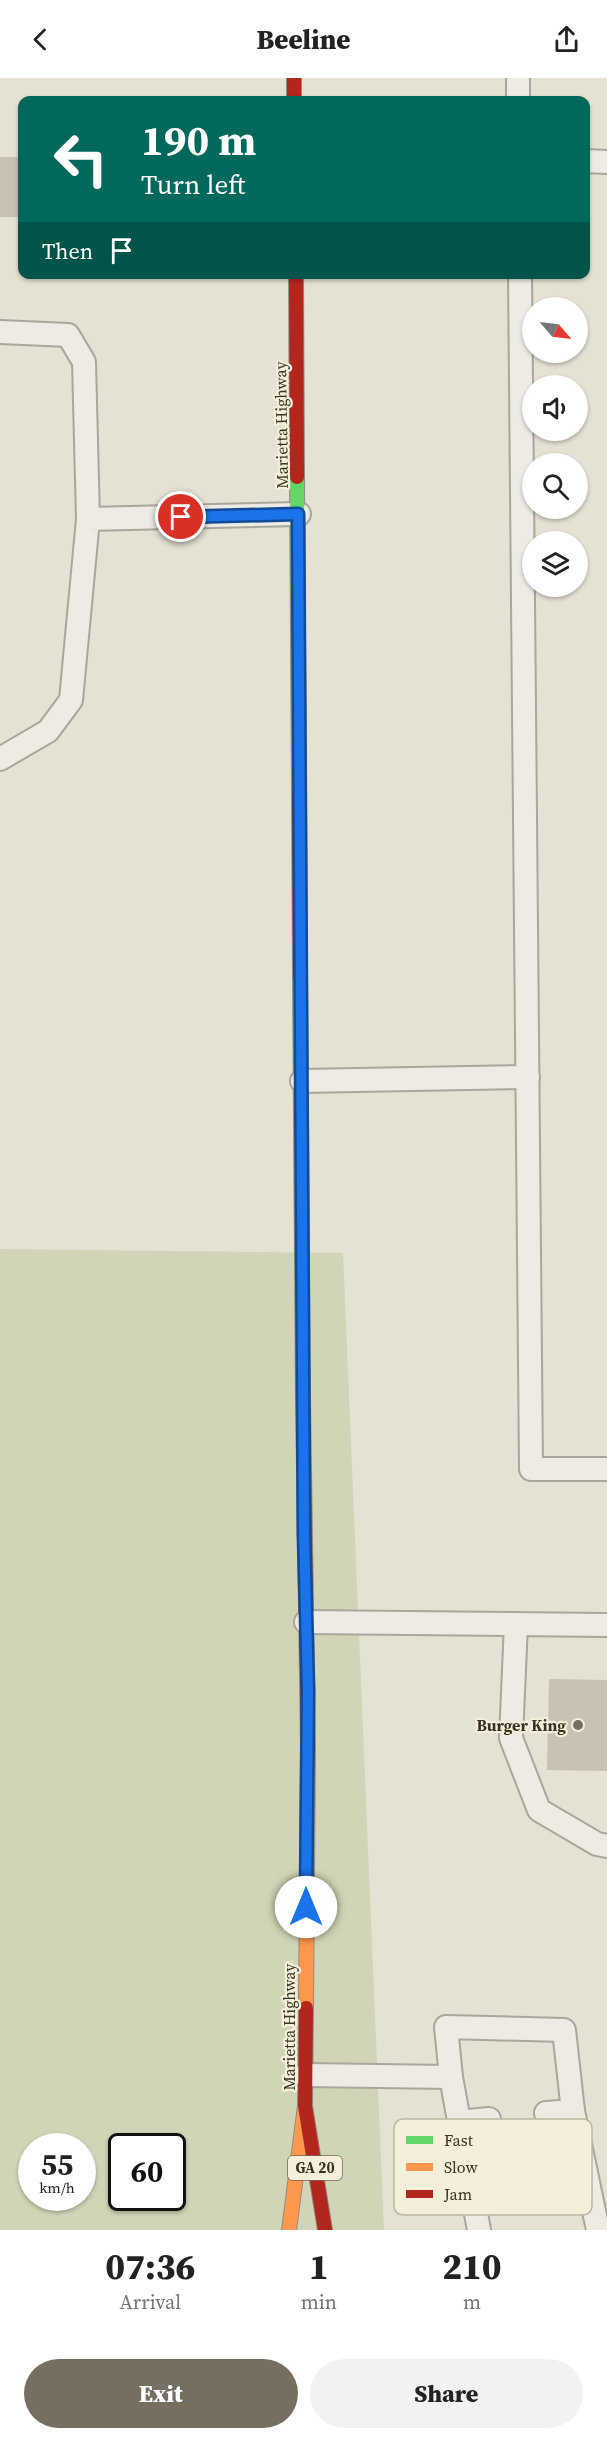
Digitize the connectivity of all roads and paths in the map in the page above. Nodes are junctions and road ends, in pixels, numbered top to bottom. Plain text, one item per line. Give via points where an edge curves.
1 (294, 78) edge
2 (518, 78) edge
3 (294, 96) edge
4 (518, 96) edge
5 (590, 161) edge
6 (607, 162) edge
7 (296, 279) edge
8 (520, 279) edge
9 (0, 333) edge
10 (298, 514) junction
11 (88, 519) junction
12 (0, 759) edge
13 (528, 1077) junction
14 (302, 1081) junction
15 (607, 1469) edge
16 (306, 1622) junction
17 (516, 1624) junction
18 (607, 1625) edge
19 (607, 1845) edge
20 (305, 2075) junction
21 (451, 2077) junction
22 (305, 2106) junction
23 (573, 2111) junction
24 (546, 2113) dead end
25 (458, 2119) edge
26 (575, 2119) edge
27 (592, 2202) edge
28 (477, 2215) edge
29 (289, 2230) edge
30 (325, 2230) edge
31 (479, 2230) edge
32 (598, 2230) edge

1 - 3 main road
2 - 4 lane
5 - 6 lane
7 - 10 main road, Marietta Highway / GA 20
8 - 13 lane
9 - 11 lane via 68,335 84,362
10 - 11 lane
10 - 14 main road, Marietta Highway / GA 20
11 - 12 lane via 71,700 48,731
13 - 14 lane
13 - 15 lane via 531,1469
14 - 16 main road, Marietta Highway / GA 20
16 - 17 lane
16 - 20 main road, Marietta Highway / GA 20
17 - 18 lane
17 - 19 lane via 511,1738 540,1810 597,1844
20 - 21 lane
20 - 22 main road, Marietta Highway / GA 20
21 - 23 lane via 446,2027 564,2030
21 - 25 lane
22 - 29 main road, GA 20
22 - 30 main road, Marietta Highway / GA 20
23 - 24 lane
23 - 26 lane
27 - 32 lane
28 - 31 lane

